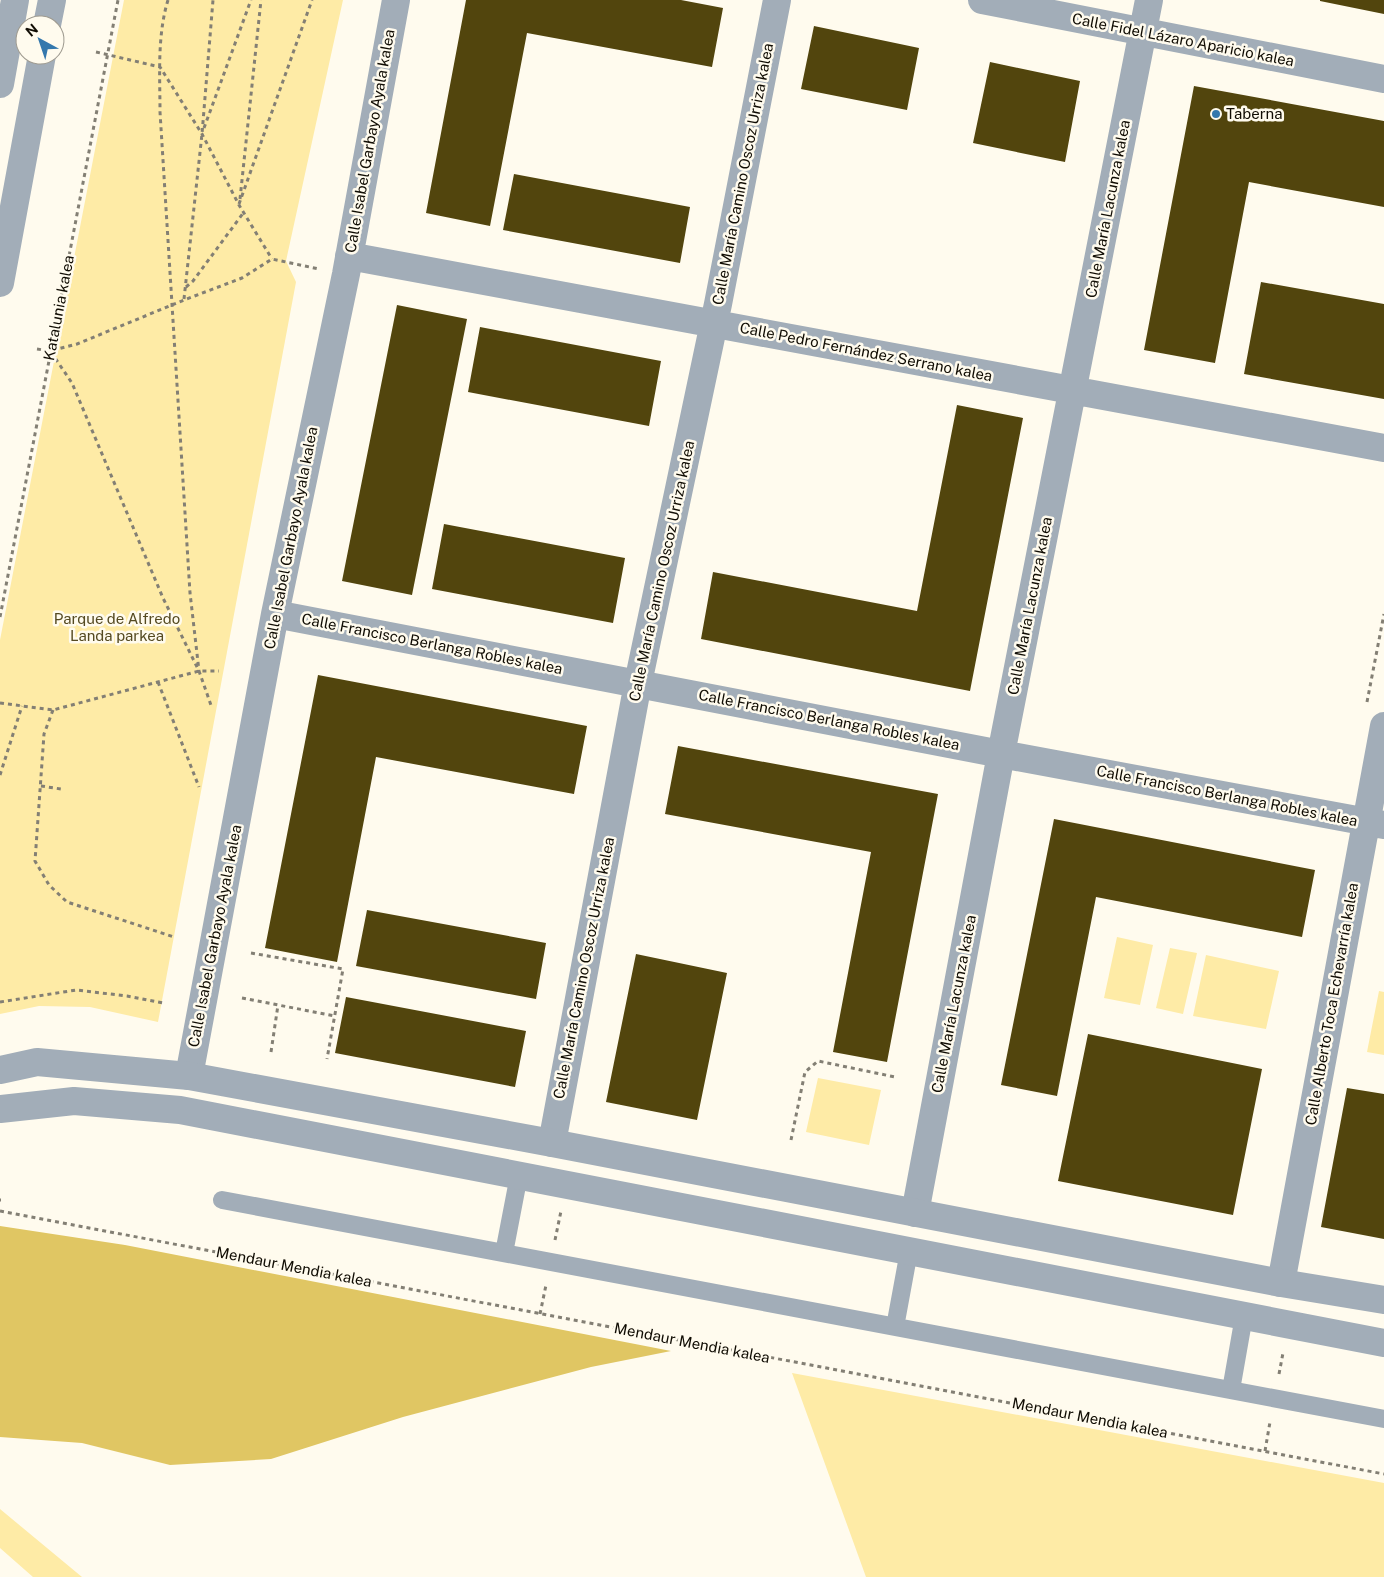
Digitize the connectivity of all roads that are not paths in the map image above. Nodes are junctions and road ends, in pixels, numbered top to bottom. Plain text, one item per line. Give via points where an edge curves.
1 (15, 0) edge
2 (52, 0) edge
3 (396, 0) edge
4 (777, 0) edge
5 (982, 0) edge
6 (1149, 0) edge
7 (49, 15) edge
8 (1143, 32) junction
9 (40, 65) edge
10 (1384, 79) edge
11 (0, 84) edge
12 (349, 256) junction
13 (0, 284) edge
14 (714, 324) junction
15 (1073, 390) junction
16 (1384, 448) edge
17 (275, 614) junction
18 (638, 683) junction
19 (1384, 726) edge
20 (1001, 754) junction
21 (1375, 824) edge
22 (0, 1070) edge
23 (189, 1076) junction
24 (0, 1109) edge
25 (552, 1143) junction
26 (519, 1175) junction
27 (222, 1200) dead end
28 (915, 1214) junction
29 (908, 1251) junction
30 (504, 1253) junction
31 (1281, 1283) junction
32 (1384, 1300) edge
33 (1244, 1316) junction
34 (894, 1327) junction
35 (1384, 1343) edge
36 (1231, 1390) junction
37 (1384, 1419) edge

1 - 11 street
2 - 7 street
3 - 12 street, Calle Isabel Garbayo Ayala kalea
4 - 14 street, Calle María Camino Oscoz Urriza kalea
5 - 8 street, Calle Fidel Lázaro Aparicio kalea
6 - 8 street, Calle María Lacunza kalea
8 - 10 street, Calle Fidel Lázaro Aparicio kalea
8 - 15 street, Calle María Lacunza kalea
9 - 13 street
12 - 14 street, Calle Pedro Fernández Serrano kalea
12 - 17 street, Calle Isabel Garbayo Ayala kalea
14 - 15 street, Calle Pedro Fernández Serrano kalea
14 - 18 street, Calle María Camino Oscoz Urriza kalea
15 - 16 street, Calle Pedro Fernández Serrano kalea
15 - 20 street, Calle María Lacunza kalea
17 - 18 street, Calle Francisco Berlanga Robles kalea
17 - 23 street, Calle Isabel Garbayo Ayala kalea
18 - 20 street, Calle Francisco Berlanga Robles kalea
18 - 25 street, Calle María Camino Oscoz Urriza kalea
19 - 21 street, Calle Alberto Toca Echevarría kalea
20 - 21 street, Calle Francisco Berlanga Robles kalea
20 - 28 street, Calle María Lacunza kalea
21 - 31 street, Calle Alberto Toca Echevarría kalea
22 - 23 street via 37,1062
23 - 25 street
24 - 26 street via 74,1101 180,1110
25 - 28 street
26 - 29 street
26 - 30 lane
27 - 30 lane
28 - 31 street
29 - 33 street
29 - 34 lane
30 - 34 lane
31 - 32 street
33 - 35 street
33 - 36 lane
34 - 36 lane
36 - 37 lane

